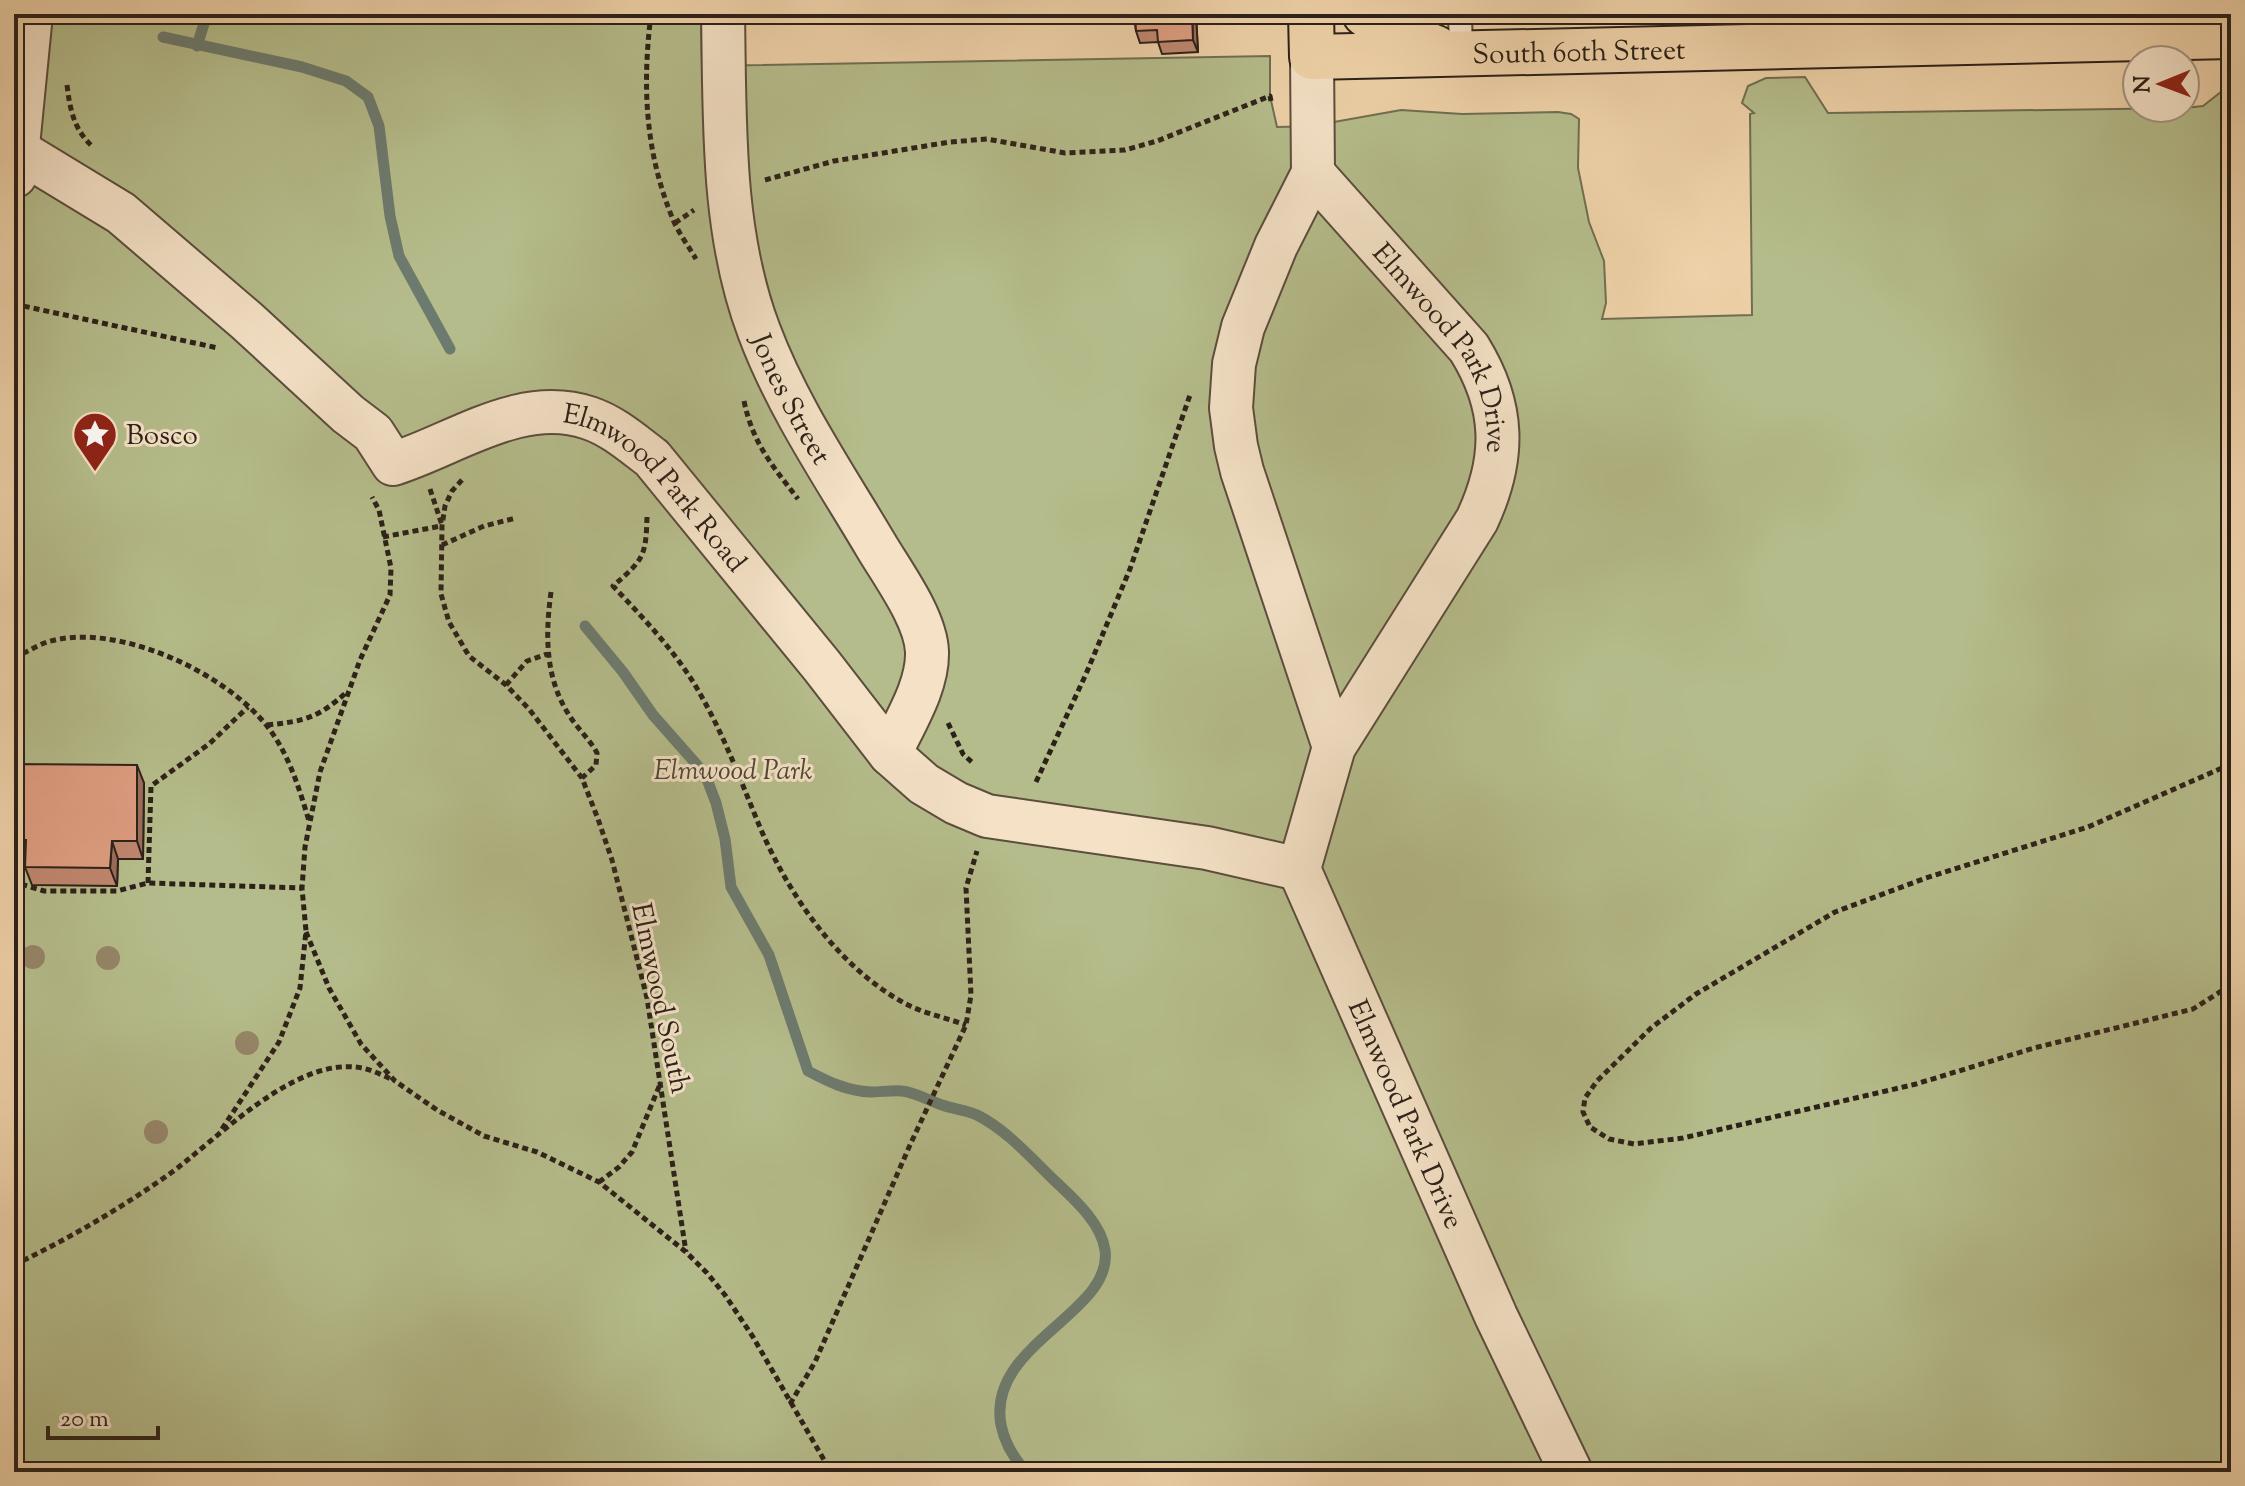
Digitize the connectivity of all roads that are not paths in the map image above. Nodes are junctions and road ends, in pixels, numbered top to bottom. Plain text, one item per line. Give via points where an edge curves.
1 (31, 14) edge
2 (723, 14) edge
3 (1311, 14) edge
4 (1365, 14) edge
5 (2231, 36) edge
6 (1457, 40) edge
7 (1312, 57) junction
8 (16, 166) edge
9 (1313, 173) junction
10 (1334, 747) junction
11 (890, 754) junction
12 (1299, 869) junction
13 (1571, 1472) edge

1 - 8 street, Elmwood Park Road
2 - 11 street, Jones Street via 723,120 730,191 758,330 808,431 909,602 927,651 924,675
3 - 7 main road
4 - 6 main road via 1383,27
5 - 6 main road, South 60th Street
6 - 7 main road, South 60th Street
7 - 9 street
8 - 11 street, Elmwood Park Road via 121,213 373,433 393,464 496,423 542,411 589,418 618,433 652,458
9 - 10 street via 1243,327 1231,408 1242,471
9 - 10 street, Elmwood Park Drive via 1469,348 1496,410 1499,436 1488,497 1477,520
10 - 12 street, Elmwood Park Drive
11 - 12 street, Elmwood Park Road via 924,784 987,816 1194,846
12 - 13 street, Elmwood Park Drive via 1496,1316

